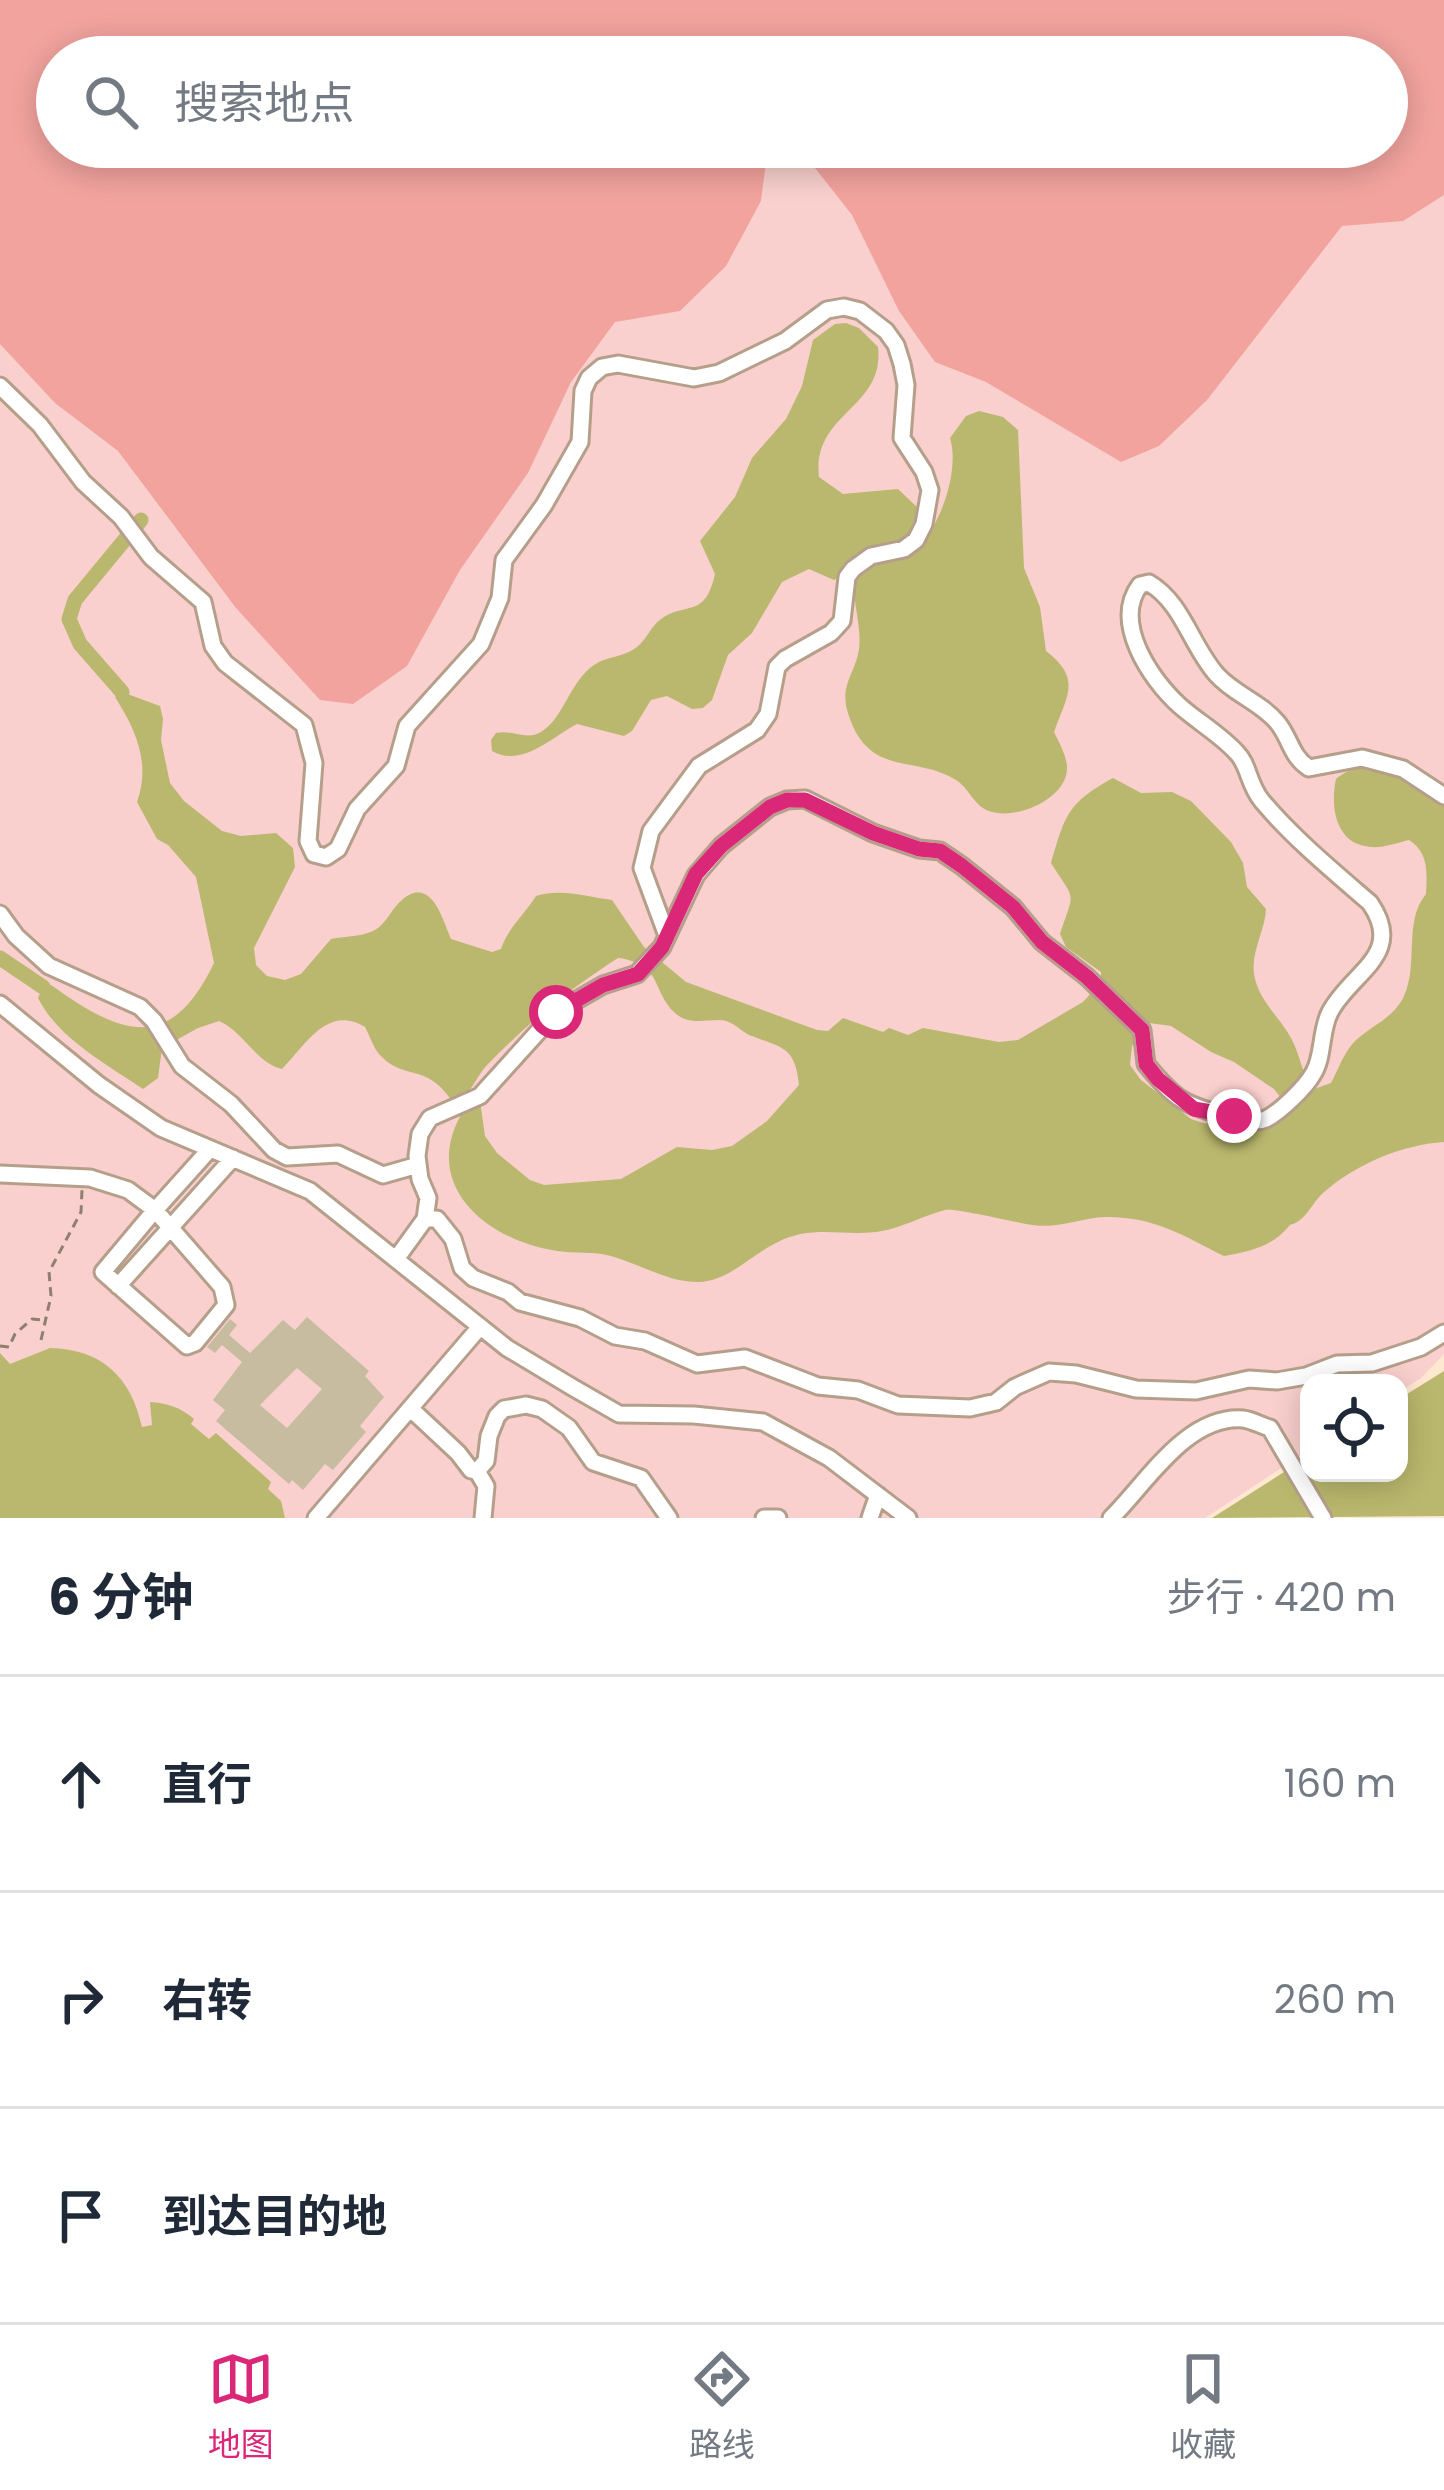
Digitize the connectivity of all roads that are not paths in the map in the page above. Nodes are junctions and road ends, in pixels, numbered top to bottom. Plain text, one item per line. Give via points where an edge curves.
1 (0, 386) edge
2 (1444, 796) edge
3 (0, 914) edge
4 (667, 936) junction
5 (0, 1004) edge
6 (210, 1149) junction
7 (232, 1158) junction
8 (418, 1165) junction
9 (0, 1174) edge
10 (154, 1210) junction
11 (425, 1220) junction
12 (170, 1228) junction
13 (396, 1259) junction
14 (118, 1286) junction
15 (479, 1328) junction
16 (1444, 1334) edge
17 (412, 1410) junction
18 (477, 1471) junction
19 (878, 1495) junction
20 (316, 1518) edge
21 (483, 1518) edge
22 (669, 1518) edge
23 (764, 1518) edge
24 (778, 1518) edge
25 (870, 1518) edge
26 (908, 1518) edge
27 (1111, 1518) edge
28 (1323, 1518) edge

1 - 4 street via 202,602 225,664 304,725 314,763 308,841 326,857 397,766 407,726 481,644 500,598 504,560 580,442 590,378 618,364 694,378 784,341 827,310 844,307 875,321 902,364 902,438 930,490 925,524 904,549 854,569 842,621 784,659 757,730 700,766 651,831 643,868
2 - 4 street via 1403,769 1362,758 1310,768 1300,762 1267,710 1220,678 1165,594 1149,583 1132,595 1132,640 1174,700 1235,749 1266,806 1382,921 1376,955 1332,1007 1307,1081 1264,1120 1194,1109 1146,1064 1142,1030 962,866 805,800 770,807 721,846 696,874
3 - 8 street via 50,966 140,1007 182,1066 287,1157 338,1154 383,1175
4 - 8 street via 638,974 556,1012 480,1096 430,1118
5 - 6 street via 130,1107
6 - 7 street
6 - 10 street
7 - 12 street
7 - 13 street via 310,1192
8 - 11 street
9 - 10 street via 81,1178 128,1190
10 - 12 street
10 - 14 street via 103,1272
11 - 13 street
11 - 16 street via 446,1226 473,1278 520,1302 697,1364 745,1358 818,1386 912,1406 997,1402 1049,1372 1136,1389 1277,1381 1372,1363
12 - 14 street
12 - 14 street via 222,1287 226,1305 195,1343 187,1346
13 - 15 street
15 - 17 street
15 - 19 street via 619,1414 763,1422
17 - 18 street
17 - 20 street
18 - 21 street via 486,1486
18 - 22 street via 497,1416 526,1405 569,1428 593,1462 640,1478
19 - 25 street
19 - 26 street
23 - 24 street
27 - 28 street via 1202,1429 1242,1419 1270,1428

